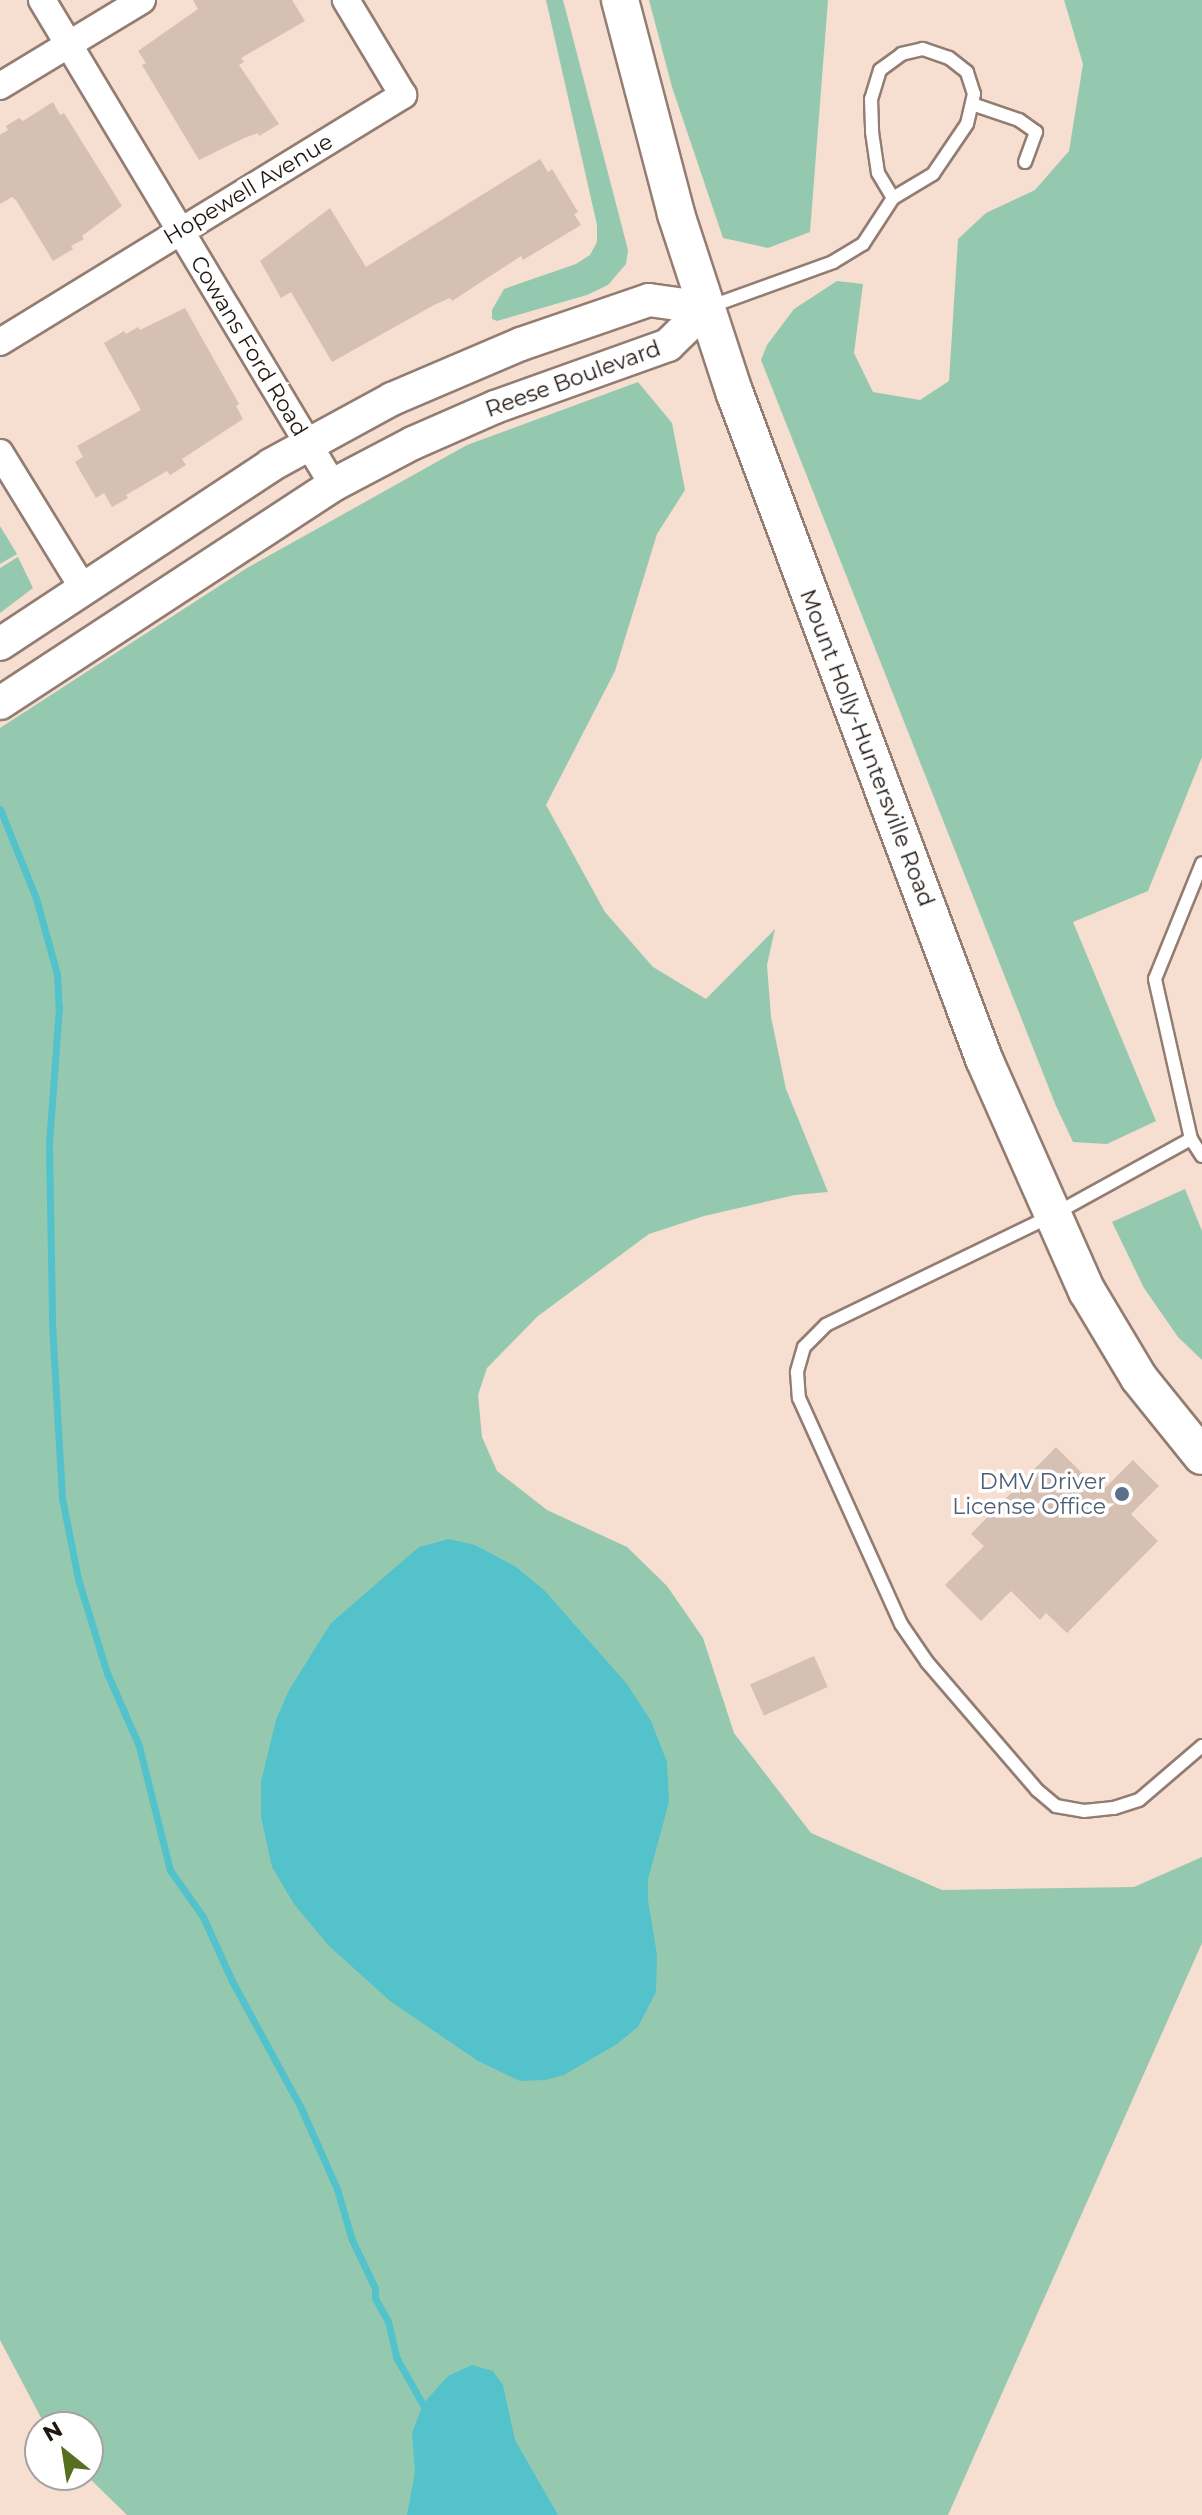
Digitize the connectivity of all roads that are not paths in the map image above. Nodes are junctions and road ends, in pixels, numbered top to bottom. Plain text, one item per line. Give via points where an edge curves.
1 (42, 0) edge
2 (142, 0) edge
3 (346, 0) edge
4 (620, 0) edge
5 (68, 44) junction
6 (0, 86) edge
7 (972, 104) junction
8 (1025, 162) dead end
9 (893, 198) junction
10 (179, 229) junction
11 (706, 308) junction
12 (0, 342) edge
13 (308, 443) junction
14 (0, 453) edge
15 (333, 485) junction
16 (83, 588) junction
17 (0, 644) edge
18 (0, 703) edge
19 (1202, 863) edge
20 (1191, 1139) junction
21 (1202, 1156) edge
22 (1051, 1216) junction
23 (1202, 1456) edge
24 (1202, 1746) edge

1 - 5 street, Cowans Ford Road
2 - 5 street
3 - 10 street, Hopewell Avenue via 403,95
4 - 11 main road, Mount Holly-Huntersville Road
5 - 6 street
5 - 10 street, Cowans Ford Road
7 - 8 lane via 1019,120 1036,132
7 - 9 lane via 967,124 933,174
7 - 9 lane via 967,72 949,58 923,49 902,54 880,70 871,99 872,132 878,173
9 - 11 lane via 863,244 833,262
10 - 12 street, Hopewell Avenue
10 - 13 street, Cowans Ford Road
11 - 13 street via 649,300 476,362
11 - 15 street, Reese Boulevard via 668,345 495,407
11 - 22 main road, Mount Holly-Huntersville Road via 984,1059
13 - 15 street, Cowans Ford Road
13 - 16 street
14 - 16 street
15 - 18 street, Reese Boulevard
16 - 17 street
19 - 20 lane via 1155,979
20 - 21 lane
20 - 22 lane
22 - 23 main road, Mount Holly-Huntersville Road via 1087,1291 1139,1378
22 - 24 lane via 826,1325 804,1347 797,1372 799,1398 901,1624 1037,1790 1056,1806 1084,1811 1114,1808 1139,1800

